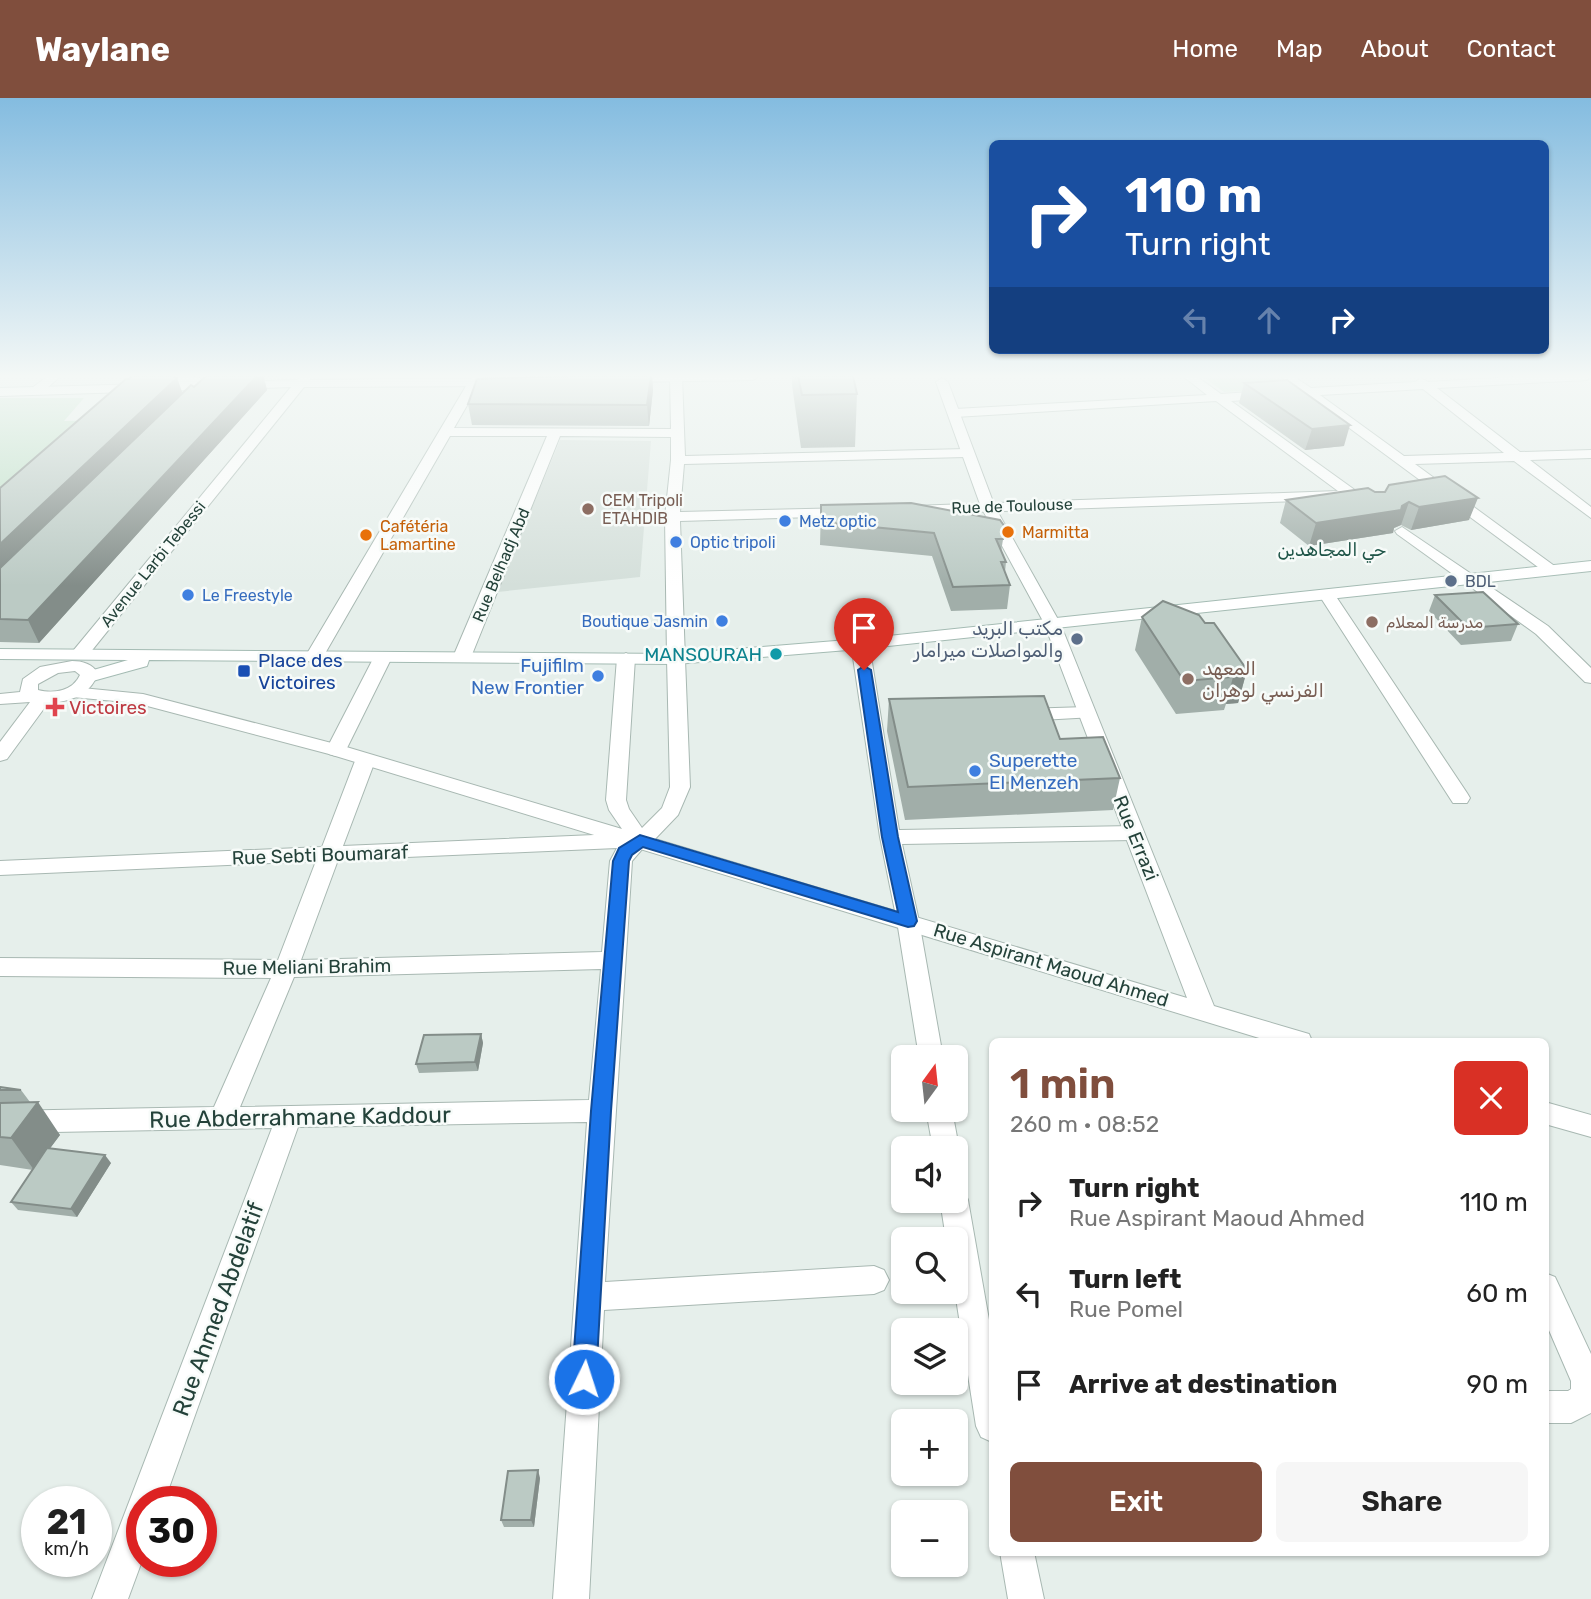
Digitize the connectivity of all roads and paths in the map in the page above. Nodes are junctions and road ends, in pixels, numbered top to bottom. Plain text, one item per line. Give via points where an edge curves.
1 (249, 446) edge
2 (435, 446) edge
3 (550, 446) edge
4 (678, 446) edge
5 (964, 446) edge
6 (1285, 446) edge
7 (1381, 446) edge
8 (1504, 446) edge
9 (966, 453) junction
10 (1591, 454) edge
11 (1518, 457) junction
12 (678, 460) junction
13 (1401, 460) junction
14 (988, 508) junction
15 (892, 510) edge
16 (864, 511) edge
17 (1591, 514) edge
18 (672, 517) junction
19 (1402, 531) edge
20 (1591, 566) edge
21 (1552, 570) junction
22 (1465, 577) junction
23 (1327, 595) junction
24 (1052, 623) junction
25 (860, 644) junction
26 (0, 654) edge
27 (20, 654) junction
28 (79, 655) junction
29 (162, 656) junction
30 (314, 657) junction
31 (383, 657) junction
32 (462, 657) junction
33 (626, 658) junction
34 (676, 659) junction
35 (51, 669) junction
36 (89, 677) junction
37 (1591, 678) edge
38 (72, 692) junction
39 (38, 697) junction
40 (0, 699) edge
41 (1087, 713) junction
42 (1007, 716) edge
43 (336, 750) junction
44 (0, 755) edge
45 (365, 761) junction
46 (1460, 798) dead end
47 (1134, 833) junction
48 (890, 837) junction
49 (640, 840) junction
50 (327, 855) junction
51 (0, 868) edge
52 (908, 921) junction
53 (614, 960) junction
54 (0, 967) edge
55 (286, 969) junction
56 (1205, 1013) junction
57 (1290, 1038) edge
58 (929, 1045) edge
59 (601, 1111) junction
60 (1549, 1114) edge
61 (289, 1117) junction
62 (222, 1118) junction
63 (0, 1122) edge
64 (1591, 1126) edge
65 (956, 1213) edge
66 (874, 1280) dead end
67 (1549, 1296) edge
68 (589, 1297) junction
69 (989, 1398) edge
70 (1549, 1407) edge
71 (152, 1486) edge
72 (126, 1556) edge
73 (1018, 1556) edge
74 (110, 1599) edge
75 (571, 1599) edge
76 (1026, 1599) edge

1 - 28 street, Avenue Larbi Tebessi
2 - 30 street
3 - 32 street, Rue Belhadj Abd
4 - 12 street
5 - 9 street, Rue Errazi
6 - 14 street, Rue de Toulouse via 1357,498
7 - 13 street
8 - 11 street
9 - 12 street
9 - 14 street, Rue Errazi
10 - 11 street
11 - 13 street
11 - 17 street
12 - 18 street
13 - 21 street
14 - 15 street, Rue de Toulouse
14 - 24 street, Rue Errazi
16 - 18 street
18 - 34 street
19 - 22 street
20 - 21 street
21 - 22 street
22 - 23 street
22 - 37 street via 1542,630
23 - 24 street
23 - 46 street
24 - 25 street
24 - 41 street, Rue Errazi
25 - 34 street
25 - 48 street via 880,721
26 - 27 street
27 - 28 street
27 - 35 street
28 - 29 street
29 - 30 street
29 - 36 street
30 - 31 street
31 - 32 street
31 - 43 street
32 - 33 street
33 - 34 street
33 - 49 street via 616,800
34 - 49 street via 678,798 666,820
35 - 36 street via 79,666
35 - 39 street via 29,683 27,688
36 - 38 street
38 - 39 street
38 - 43 street, Rue Aspirant Maoud Ahmed via 137,698
39 - 40 street
39 - 44 street
41 - 42 street
41 - 47 street, Rue Errazi
43 - 45 street, Rue Aspirant Maoud Ahmed
45 - 49 street, Rue Aspirant Maoud Ahmed
45 - 50 street
47 - 48 street
47 - 56 street, Rue Errazi
48 - 52 street
49 - 50 street, Rue Sebti Boumaraf
49 - 52 street, Rue Aspirant Maoud Ahmed
49 - 53 street via 621,861
50 - 51 street, Rue Sebti Boumaraf
50 - 55 street
52 - 56 street, Rue Aspirant Maoud Ahmed
52 - 58 street
53 - 55 street, Rue Meliani Brahim
53 - 59 street
54 - 55 street, Rue Meliani Brahim
55 - 62 street
56 - 57 street, Rue Aspirant Maoud Ahmed
59 - 61 street, Rue Abderrahmane Kaddour
59 - 68 street
60 - 64 street
61 - 62 street, Rue Abderrahmane Kaddour
61 - 71 street, Rue Ahmed Abdelatif
62 - 63 street, Rue Abderrahmane Kaddour
65 - 69 street
66 - 68 street
67 - 70 street via 1587,1380 1587,1398 1571,1407
68 - 75 street
72 - 74 street
73 - 76 street

